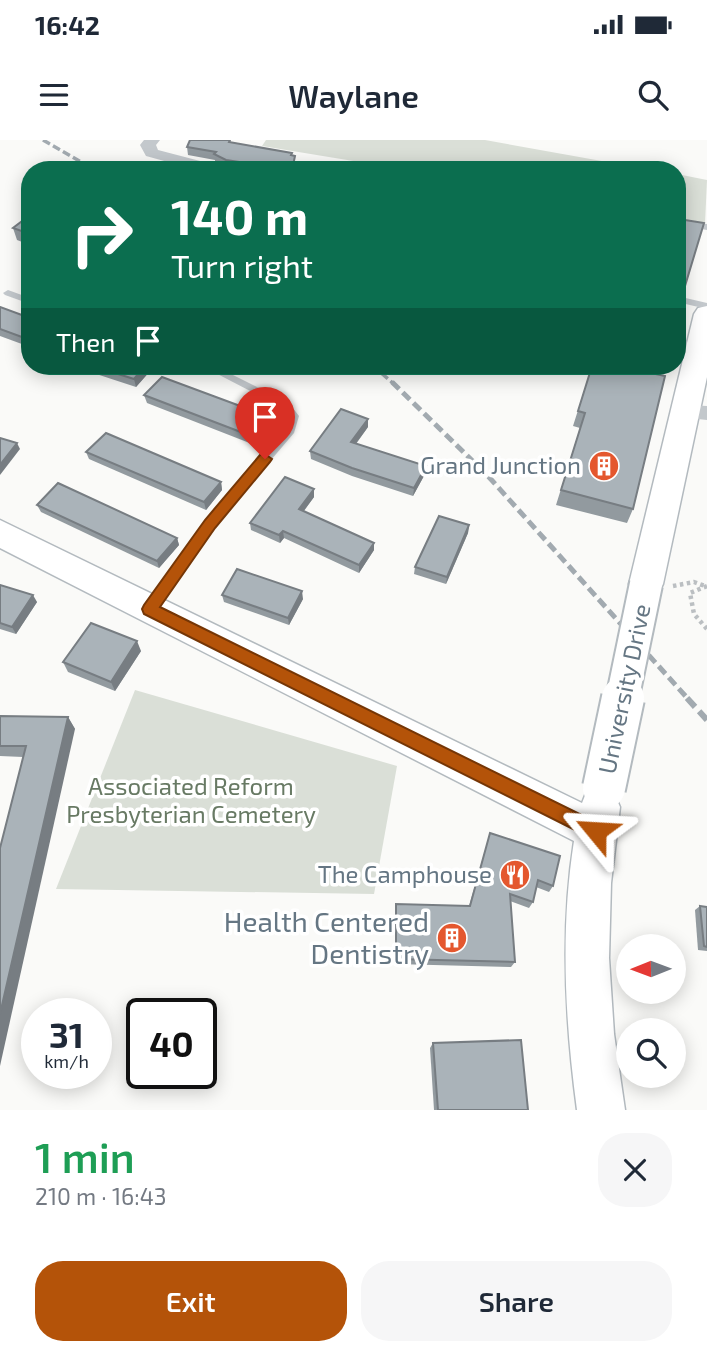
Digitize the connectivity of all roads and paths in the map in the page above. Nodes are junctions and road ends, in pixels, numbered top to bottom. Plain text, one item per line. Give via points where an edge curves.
1 (152, 140) edge
2 (182, 161) edge
3 (686, 224) edge
4 (707, 227) edge
5 (8, 293) dead end
6 (21, 298) edge
7 (686, 301) edge
8 (707, 306) edge
9 (707, 314) edge
10 (688, 348) edge
11 (225, 375) edge
12 (695, 404) edge
13 (0, 533) edge
14 (658, 585) junction
15 (707, 586) edge
16 (149, 609) junction
17 (707, 629) edge
18 (596, 831) junction
19 (601, 1110) edge

1 - 2 street via 148,145 151,153
3 - 4 lane
5 - 6 lane
7 - 8 lane
9 - 10 street, University Drive
10 - 12 street, University Drive
11 - 16 lane via 285,405 294,416 290,430 210,524
12 - 14 street, University Drive
13 - 16 street
14 - 15 path via 694,582
14 - 18 street, University Drive, bridge
15 - 17 path via 690,593 694,614
16 - 18 street
18 - 19 street, University Drive via 586,939 588,1003

